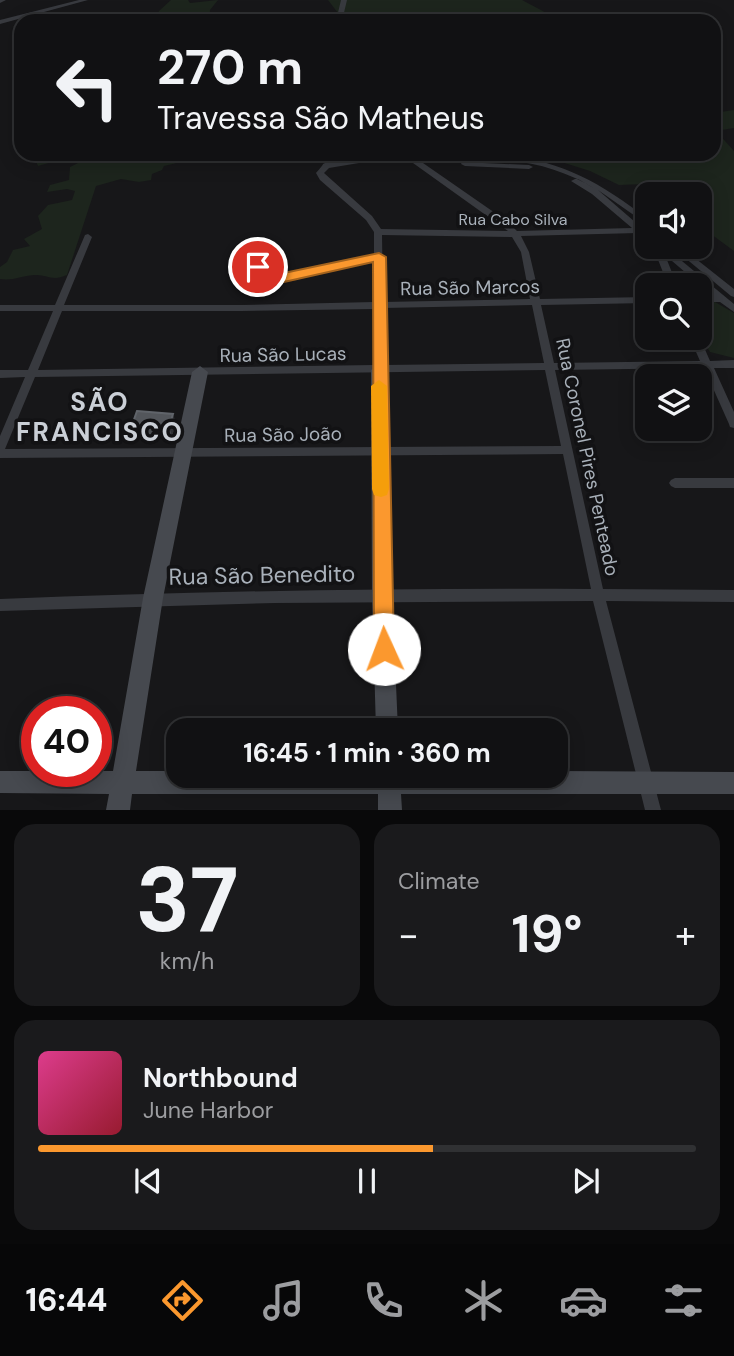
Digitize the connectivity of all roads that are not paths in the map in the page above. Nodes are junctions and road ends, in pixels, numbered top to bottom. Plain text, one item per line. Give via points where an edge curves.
1 (85, 0) edge
2 (31, 14) edge
3 (415, 161) joint
4 (451, 161) edge
5 (635, 222) edge
6 (635, 230) edge
7 (378, 232) junction
8 (515, 234) junction
9 (88, 237) dead end
10 (244, 248) dead end
11 (379, 257) junction
12 (674, 259) edge
13 (691, 259) edge
14 (734, 294) edge
15 (712, 299) edge
16 (722, 299) junction
17 (635, 300) edge
18 (536, 303) junction
19 (379, 305) junction
20 (0, 308) edge
21 (60, 309) junction
22 (734, 309) edge
23 (734, 364) edge
24 (712, 365) edge
25 (635, 366) edge
26 (548, 367) junction
27 (379, 370) junction
28 (200, 372) junction
29 (0, 374) edge
30 (33, 374) junction
31 (712, 376) edge
32 (734, 424) edge
33 (380, 450) junction
34 (566, 450) junction
35 (0, 451) edge
36 (182, 453) junction
37 (675, 483) dead end
38 (734, 483) edge
39 (382, 594) junction
40 (598, 594) junction
41 (734, 596) edge
42 (153, 598) junction
43 (0, 605) edge
44 (387, 718) edge
45 (0, 782) edge
46 (124, 782) junction
47 (166, 782) edge
48 (568, 782) edge
49 (647, 783) junction
50 (734, 783) edge
51 (389, 788) edge
52 (118, 810) edge
53 (390, 810) edge
54 (653, 810) edge

1 - 2 street
3 - 7 street via 351,162 323,168 320,173
3 - 8 street, Rua Coronel Pires Penteado
4 - 5 street via 526,167 565,177 595,192
6 - 8 street, Rua Cabo Silva
7 - 8 street, Rua Cabo Silva
7 - 11 street
8 - 18 street, Rua Coronel Pires Penteado via 525,252
9 - 21 street
10 - 11 street via 266,274 277,278
11 - 19 street
12 - 16 street
13 - 14 street
15 - 16 street
16 - 22 street
17 - 18 street, Rua São Marcos
18 - 19 street, Rua São Marcos
18 - 26 street, Rua Coronel Pires Penteado
19 - 21 street, Rua São Marcos
19 - 27 street
20 - 21 street, Rua São Marcos
21 - 30 street
23 - 24 street, Rua São Lucas
25 - 26 street, Rua São Lucas
26 - 27 street, Rua São Lucas
26 - 34 street, Rua Coronel Pires Penteado
27 - 28 street, Rua São Lucas
27 - 33 street
28 - 30 street, Rua São Lucas
28 - 36 street
29 - 30 street, Rua São Lucas
30 - 35 street
31 - 32 street
33 - 34 street, Rua São João
33 - 36 street, Rua São João
33 - 39 street
34 - 40 street, Rua Coronel Pires Penteado
35 - 36 street, Rua São João
36 - 42 street
37 - 38 street
39 - 40 street, Rua São Benedito
39 - 42 street, Rua São Benedito
39 - 44 street
40 - 41 street, Rua São Benedito
40 - 49 street, Rua Coronel Pires Penteado
42 - 43 street, Rua São Benedito
42 - 46 street
45 - 46 street
46 - 47 street
46 - 52 street
48 - 49 street
49 - 50 street
49 - 54 street, Rua Coronel Pires Penteado
51 - 53 street

